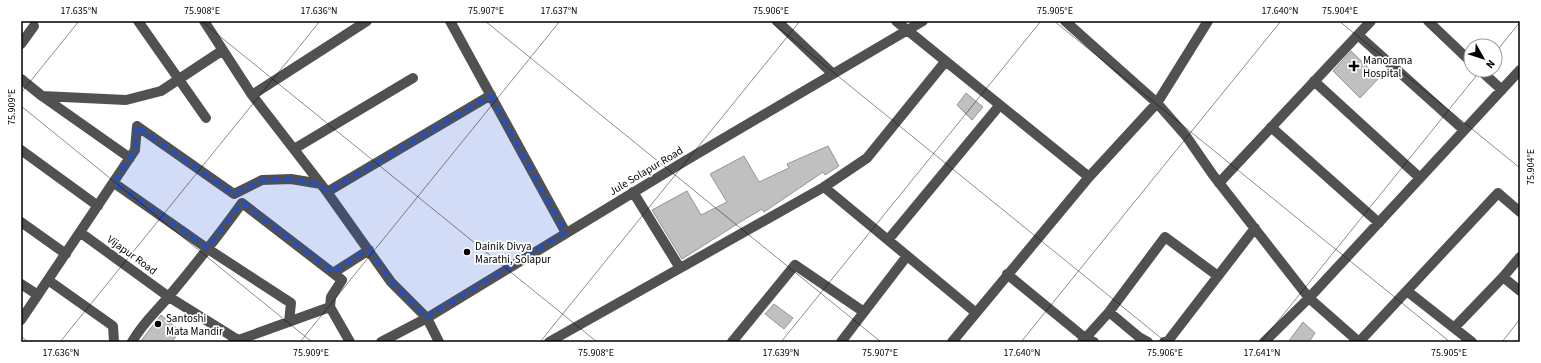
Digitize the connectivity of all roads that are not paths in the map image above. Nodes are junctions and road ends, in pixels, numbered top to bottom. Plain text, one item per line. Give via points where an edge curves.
1 (138, 21) edge
2 (204, 21) edge
3 (367, 21) edge
4 (450, 21) edge
5 (777, 21) edge
6 (896, 21) edge
7 (923, 21) edge
8 (1065, 21) edge
9 (1208, 21) edge
10 (1371, 21) edge
11 (1428, 21) edge
12 (356, 24) edge
13 (34, 26) dead end
14 (908, 30) junction
15 (1358, 35) junction
16 (21, 44) edge
17 (223, 50) junction
18 (1463, 54) edge
19 (946, 62) junction
20 (1520, 70) edge
21 (833, 74) junction
22 (413, 78) dead end
23 (1489, 78) edge
24 (21, 79) edge
25 (179, 79) junction
26 (1314, 81) junction
27 (1502, 90) junction
28 (252, 95) junction
29 (491, 95) junction
30 (42, 96) junction
31 (1157, 103) junction
32 (999, 106) junction
33 (206, 118) dead end
34 (1271, 127) junction
35 (1464, 130) junction
36 (294, 149) junction
37 (21, 150) edge
38 (130, 158) junction
39 (1089, 177) junction
40 (1420, 178) junction
41 (114, 183) junction
42 (1219, 183) junction
43 (824, 187) junction
44 (324, 188) junction
45 (633, 192) junction
46 (98, 206) junction
47 (1520, 212) edge
48 (21, 222) edge
49 (1379, 223) junction
50 (1255, 228) junction
51 (81, 233) junction
52 (566, 233) junction
53 (888, 240) junction
54 (208, 249) junction
55 (369, 250) junction
56 (66, 254) junction
57 (907, 256) junction
58 (1520, 257) edge
59 (680, 268) junction
60 (333, 273) junction
61 (1007, 274) junction
62 (1218, 276) junction
63 (1503, 277) junction
64 (48, 280) junction
65 (21, 284) edge
66 (1406, 291) junction
67 (1520, 291) edge
68 (38, 295) junction
69 (169, 297) junction
70 (1309, 298) junction
71 (330, 306) junction
72 (864, 312) junction
73 (976, 312) junction
74 (1109, 312) junction
75 (427, 318) junction
76 (21, 320) edge
77 (289, 322) junction
78 (1454, 328) junction
79 (236, 341) edge
80 (1087, 341) edge
81 (114, 342) edge
82 (132, 342) edge
83 (350, 342) edge
84 (381, 342) edge
85 (439, 342) edge
86 (549, 342) edge
87 (732, 342) edge
88 (841, 342) edge
89 (952, 342) edge
90 (1148, 342) edge
91 (1164, 342) edge
92 (1264, 342) edge
93 (1359, 342) edge
94 (1472, 342) edge

1 - 25 street
2 - 17 street
3 - 12 street
4 - 29 street
5 - 21 street
6 - 14 street
7 - 14 street, Jule Solapur Road
8 - 31 street
9 - 31 street
10 - 15 street
11 - 18 street
12 - 28 street
13 - 16 street
14 - 19 street
14 - 21 street, Jule Solapur Road
15 - 26 street
15 - 35 street
17 - 25 street
17 - 28 street
19 - 32 street
19 - 43 street via 867,158
20 - 27 street
21 - 45 street, Jule Solapur Road
22 - 36 street
23 - 27 street
24 - 30 street
25 - 30 street via 161,91 126,100
25 - 33 street
26 - 34 street
26 - 40 street
27 - 35 street
28 - 36 street
29 - 44 street
29 - 52 street
30 - 38 street
31 - 39 street
31 - 42 street via 1186,136
32 - 39 street
32 - 53 street
34 - 42 street
34 - 49 street
35 - 40 street
36 - 44 street
37 - 46 street
38 - 41 street
38 - 44 street via 135,150 137,126 234,194 262,180 291,180
39 - 61 street
40 - 49 street
41 - 46 street
41 - 54 street
42 - 50 street
43 - 53 street
43 - 59 street
44 - 55 street
45 - 52 street, Jule Solapur Road
45 - 59 street
46 - 51 street
47 - 66 street via 1498,192
48 - 56 street
49 - 70 street
50 - 62 street
50 - 70 street
51 - 56 street
51 - 69 street, Vijapur Road
52 - 75 street, Jule Solapur Road
53 - 57 street
54 - 60 street via 242,203
54 - 69 street
54 - 77 street via 291,303
55 - 60 street
55 - 75 street via 391,282
56 - 64 street
57 - 72 street
57 - 73 street
58 - 63 street
59 - 86 street
60 - 71 street via 342,280 331,297
61 - 73 street
61 - 80 street
62 - 74 street via 1165,237
62 - 91 street via 1168,341
63 - 67 street
63 - 78 street
64 - 68 street
64 - 81 street via 113,326
65 - 68 street
66 - 78 street
66 - 93 street
68 - 76 street
69 - 79 street, Vijapur Road
69 - 82 street via 149,316
70 - 92 street
70 - 93 street
71 - 77 street
71 - 83 street
72 - 87 street via 794,265
72 - 88 street
73 - 89 street
74 - 80 street
74 - 90 street
75 - 84 street, Jule Solapur Road
75 - 85 street
77 - 79 street
78 - 94 street

